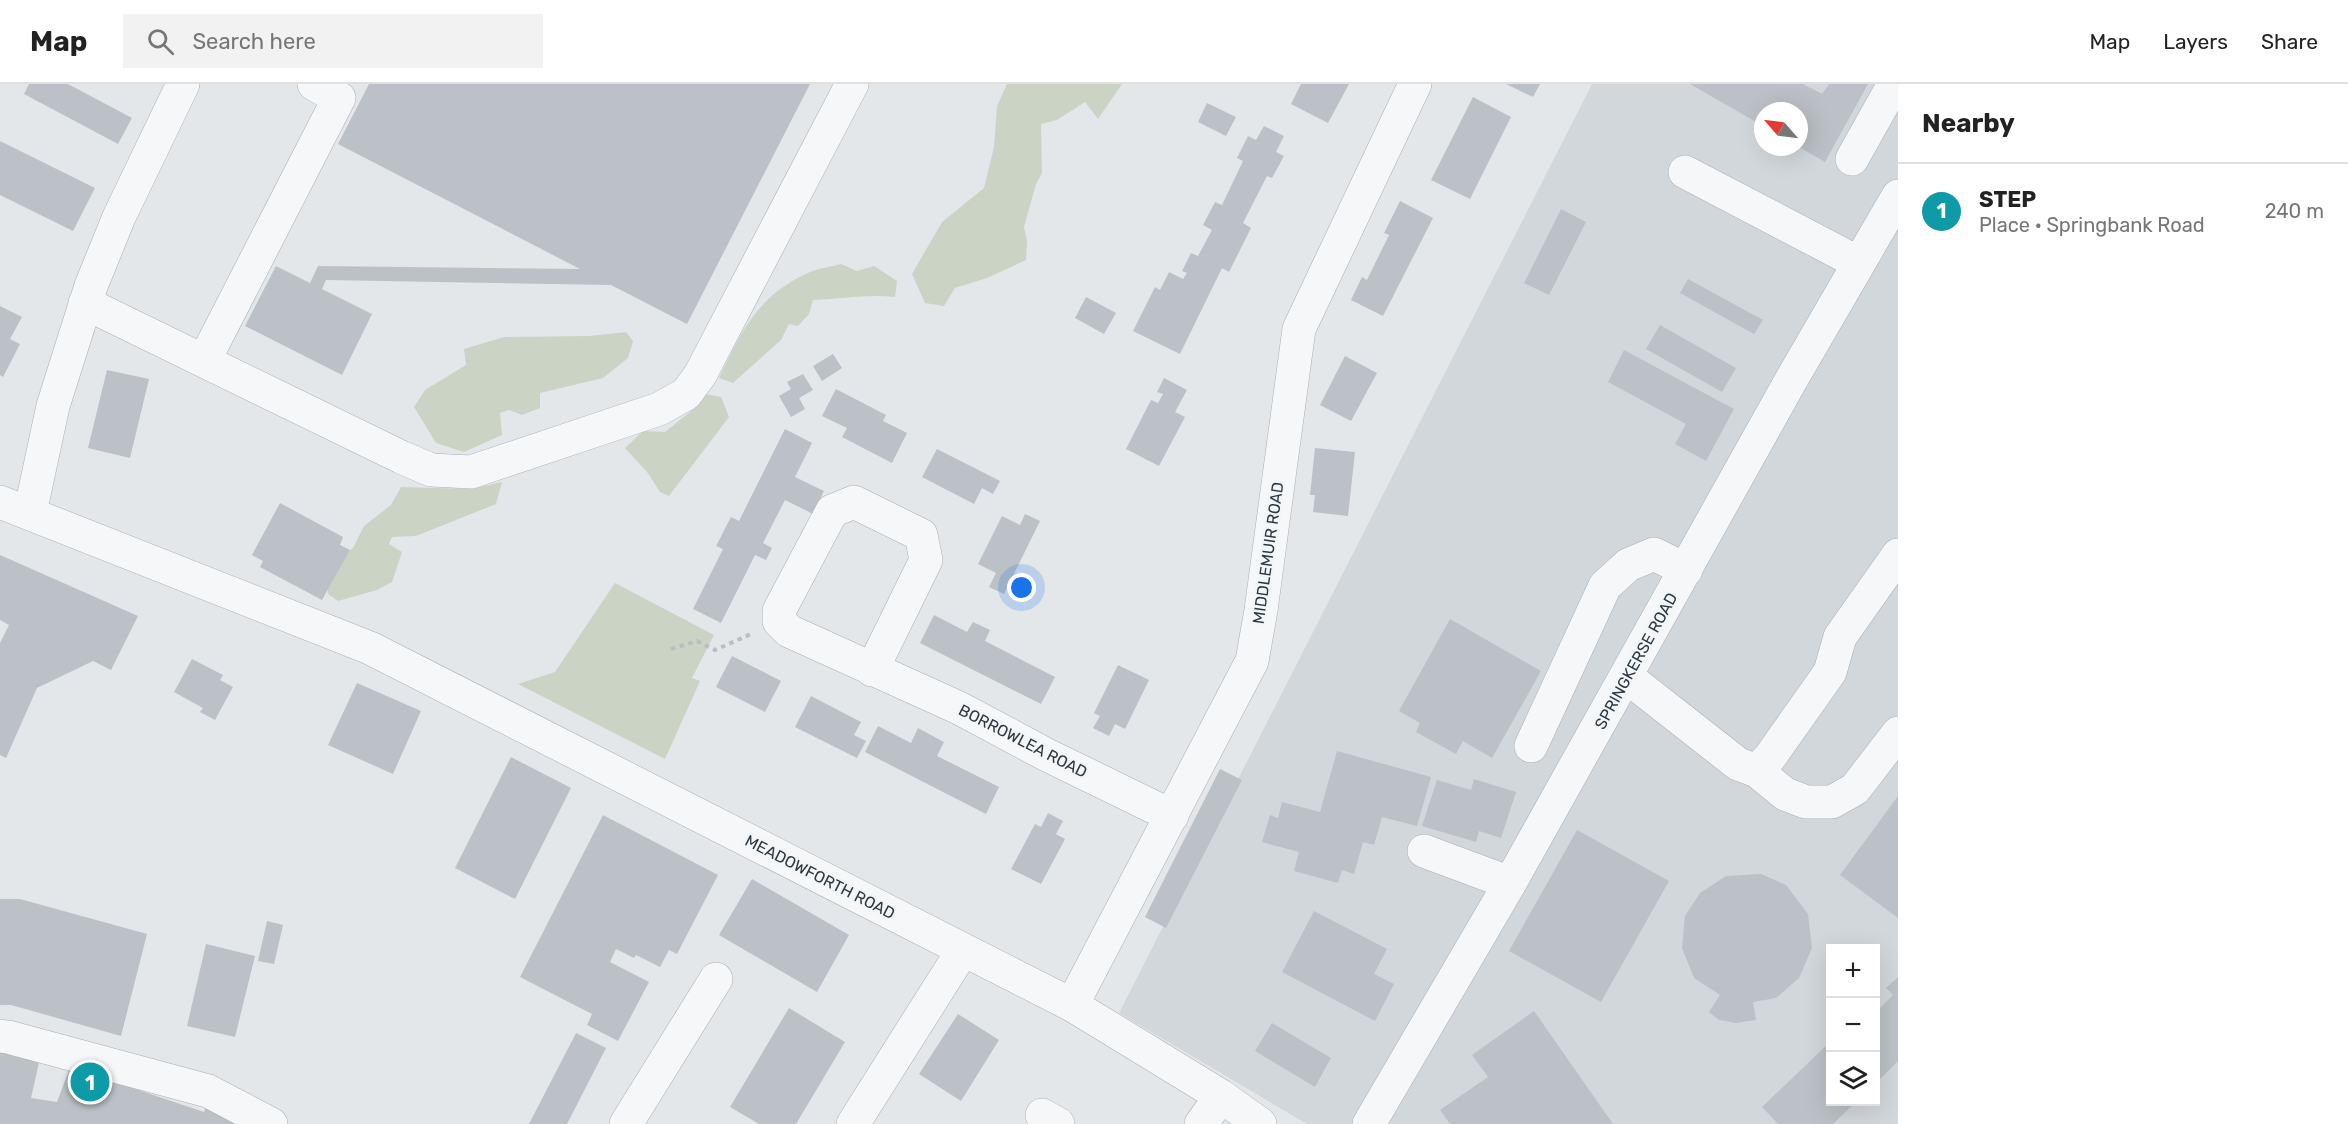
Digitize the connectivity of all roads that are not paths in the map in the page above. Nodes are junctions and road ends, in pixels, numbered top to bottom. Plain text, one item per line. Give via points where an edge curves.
1 (183, 84) edge
2 (314, 84) edge
3 (852, 84) edge
4 (1415, 84) edge
5 (1894, 84) edge
6 (1852, 159) dead end
7 (1685, 172) dead end
8 (1898, 196) edge
9 (1859, 263) junction
10 (85, 303) junction
11 (204, 361) junction
12 (0, 502) edge
13 (30, 513) junction
14 (1898, 555) edge
15 (1686, 570) junction
16 (872, 670) junction
17 (1627, 677) junction
18 (1898, 734) edge
19 (1531, 746) dead end
20 (1757, 771) junction
21 (1172, 816) junction
22 (1424, 851) dead end
23 (1510, 883) junction
24 (963, 950) junction
25 (716, 979) dead end
26 (1072, 1005) junction
27 (0, 1036) edge
28 (1221, 1096) junction
29 (271, 1124) edge
30 (626, 1124) edge
31 (853, 1124) edge
32 (1201, 1124) edge
33 (1260, 1124) edge
34 (1369, 1124) edge

1 - 10 street via 119,218
2 - 11 street via 339,98
3 - 11 street via 700,375 686,394 659,410 471,472 431,470
4 - 21 street, MIDDLEMUIR ROAD via 1299,329 1252,661
5 - 6 street
7 - 9 street
8 - 9 street, SPRINGKERSE ROAD
9 - 15 street, SPRINGKERSE ROAD
10 - 11 street
10 - 13 street via 52,406
12 - 13 street, MEADOWFORTH ROAD
13 - 24 street, MEADOWFORTH ROAD via 369,648
14 - 20 street via 1840,637 1830,672
15 - 17 street, SPRINGKERSE ROAD
15 - 19 street via 1654,554 1628,565 1605,586
16 - 16 street, BORROWLEA ROAD via 789,631 779,621 779,611 832,511 854,502 921,535 926,560
16 - 21 street, BORROWLEA ROAD via 959,708
17 - 20 street via 1722,753
17 - 23 street, SPRINGKERSE ROAD
18 - 20 street via 1856,789 1832,802 1806,802 1785,794
21 - 26 street, MIDDLEMUIR ROAD
22 - 23 street
23 - 34 street, SPRINGKERSE ROAD
24 - 26 street, MEADOWFORTH ROAD
24 - 31 street
25 - 30 street
26 - 28 street, MEADOWFORTH ROAD
27 - 29 street via 208,1091
28 - 32 street
28 - 33 street, MEADOWFORTH ROAD

